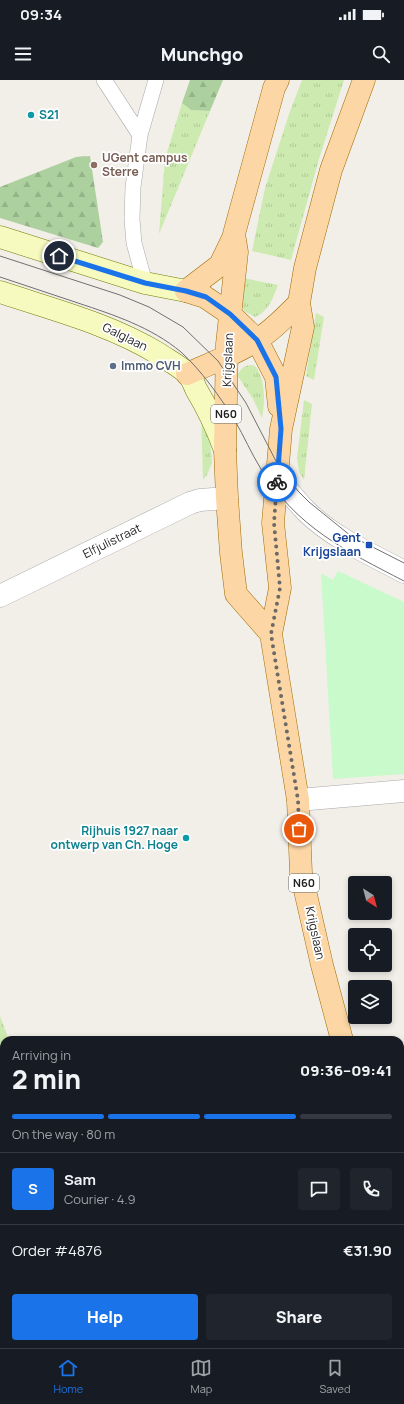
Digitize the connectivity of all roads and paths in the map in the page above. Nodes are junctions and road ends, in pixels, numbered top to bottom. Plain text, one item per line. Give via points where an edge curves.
1 (104, 80) edge
2 (156, 80) edge
3 (278, 80) edge
4 (364, 80) edge
5 (140, 134) junction
6 (234, 234) junction
7 (0, 237) edge
8 (145, 283) junction
9 (186, 291) junction
10 (0, 292) edge
11 (299, 303) junction
12 (230, 314) junction
13 (257, 340) junction
14 (227, 356) junction
15 (187, 374) junction
16 (281, 429) junction
17 (225, 450) junction
18 (277, 477) junction
19 (227, 498) junction
20 (404, 572) edge
21 (0, 596) edge
22 (271, 634) junction
23 (404, 791) edge
24 (298, 800) junction
25 (341, 1036) edge

1 - 5 lane
2 - 5 lane
3 - 6 main road, Krijgslaan / N60
4 - 11 main road, Krijgslaan / N60 via 331,170
5 - 8 lane via 133,187 132,219 134,243
6 - 9 main road via 220,265
6 - 12 main road, Krijgslaan / N60 via 237,252
7 - 8 street
8 - 9 street
9 - 12 main road via 206,297
10 - 15 street, Galglaan via 112,330 153,351
11 - 13 main road
11 - 16 main road, Krijgslaan / N60 via 303,327
12 - 13 main road
12 - 14 main road, Krijgslaan / N60
13 - 14 main road
13 - 16 main road via 276,377
14 - 15 main road
14 - 17 main road, Krijgslaan / N60
15 - 17 street, Galglaan via 217,427
16 - 18 main road, Krijgslaan / N60
17 - 19 main road, Krijgslaan / N60
18 - 20 street via 308,513 331,531
18 - 22 main road, Krijgslaan / N60 via 274,523 280,588
19 - 21 street, Elfjulistraat via 190,503
19 - 22 main road, Krijgslaan / N60 via 236,594
22 - 24 main road, Krijgslaan / N60
23 - 24 street
24 - 25 main road, Krijgslaan / N60 via 301,873

